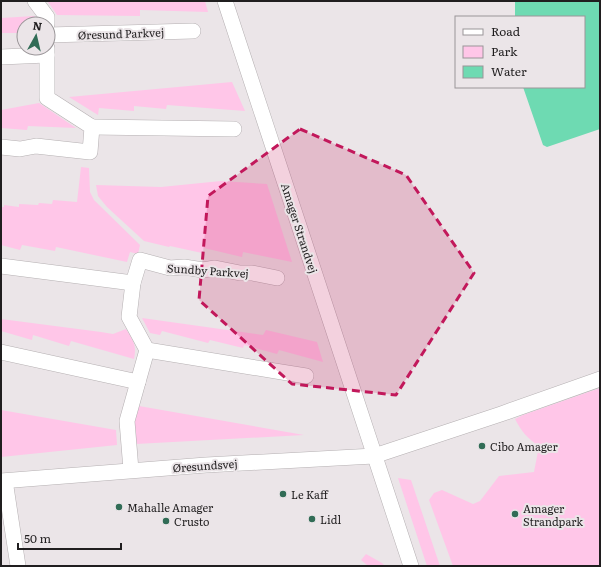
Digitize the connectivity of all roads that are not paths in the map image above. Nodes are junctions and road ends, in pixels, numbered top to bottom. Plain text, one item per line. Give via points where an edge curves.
1 (34, 1) edge
2 (225, 1) edge
3 (46, 16) edge
4 (193, 31) dead end
5 (56, 35) edge
6 (16, 56) edge
7 (47, 56) edge
8 (1, 58) edge
9 (92, 127) junction
10 (234, 129) dead end
11 (1, 147) edge
12 (1, 266) edge
13 (277, 278) dead end
14 (133, 283) junction
15 (147, 350) junction
16 (1, 352) edge
17 (306, 376) dead end
18 (600, 379) edge
19 (138, 382) junction
20 (374, 456) junction
21 (131, 470) junction
22 (4, 484) edge
23 (18, 566) edge
24 (411, 566) edge

1 - 3 street
2 - 20 street, Amager Strandvej
4 - 5 street, Øresund Parkvej
6 - 8 street
7 - 9 street via 47,98
9 - 10 street
9 - 11 street via 90,152 36,146 20,149
12 - 14 street
13 - 14 street, Sundby Parkvej via 215,268 170,268 140,260
14 - 15 street, Sundby Parkvej via 129,317
15 - 17 street
15 - 19 street
16 - 19 street
18 - 20 street
19 - 21 street via 127,421
20 - 21 street, Øresundsvej
20 - 24 street, Amager Strandvej
21 - 22 street, Øresundsvej
22 - 23 street

